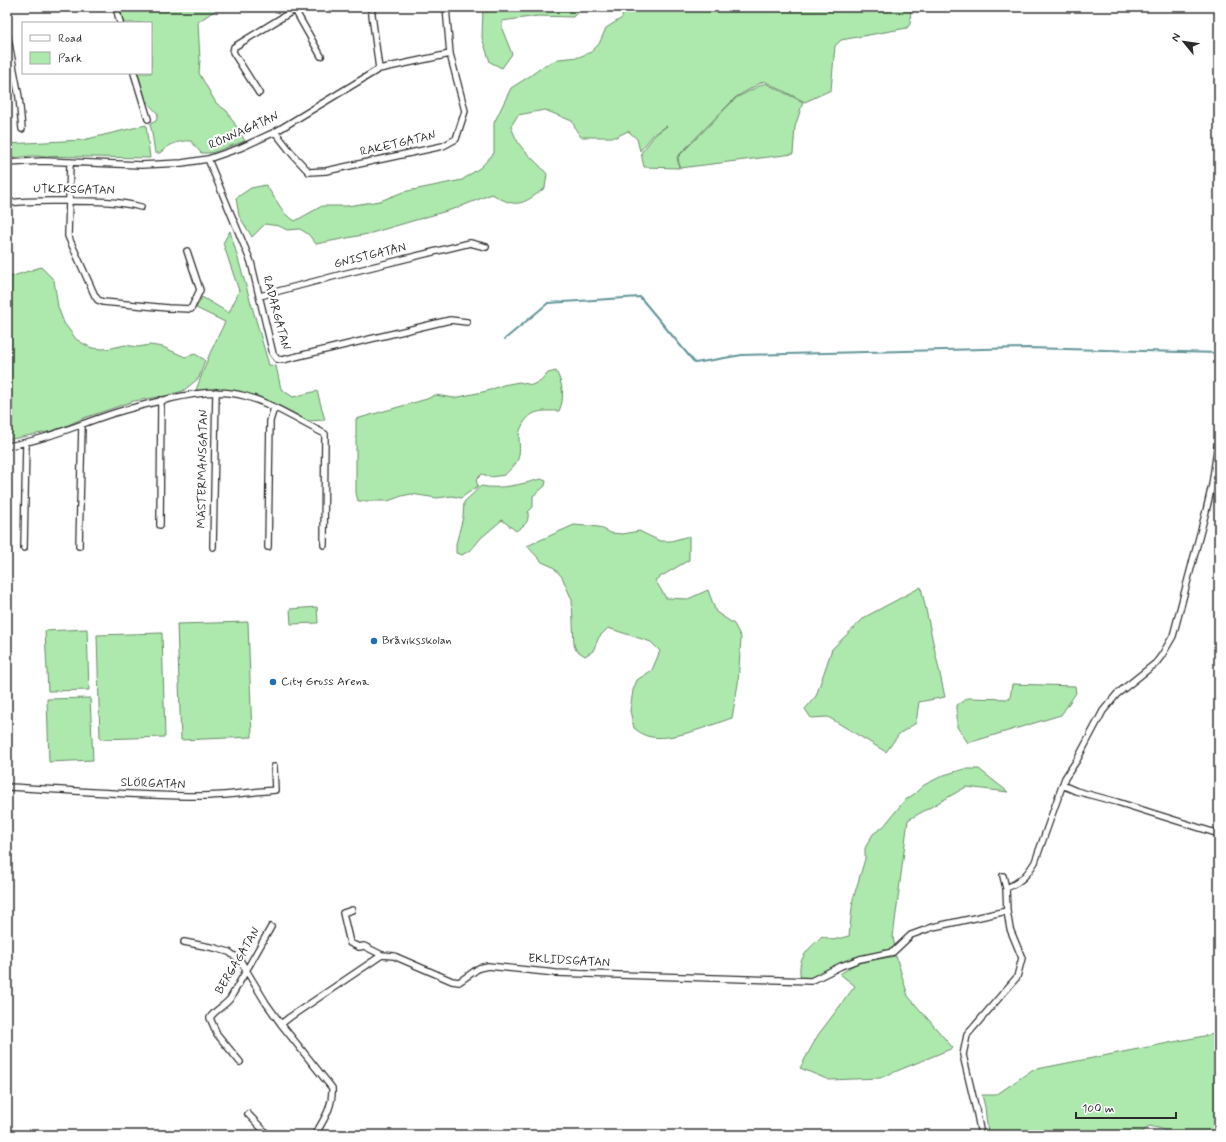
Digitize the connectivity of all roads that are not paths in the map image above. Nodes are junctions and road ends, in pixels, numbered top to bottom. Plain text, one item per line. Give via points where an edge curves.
1 (116, 7) edge
2 (371, 7) edge
3 (446, 7) edge
4 (297, 8) edge
5 (120, 22) edge
6 (7, 33) edge
7 (450, 54) junction
8 (321, 56) dead end
9 (379, 69) junction
10 (134, 74) edge
11 (259, 93) dead end
12 (148, 119) dead end
13 (22, 129) dead end
14 (276, 132) junction
15 (208, 159) junction
16 (70, 162) junction
17 (7, 163) edge
18 (70, 201) junction
19 (7, 203) edge
20 (141, 207) dead end
21 (486, 247) dead end
22 (187, 251) dead end
23 (260, 296) junction
24 (467, 322) dead end
25 (216, 392) junction
26 (161, 400) junction
27 (274, 408) junction
28 (82, 425) junction
29 (1219, 436) edge
30 (26, 443) junction
31 (7, 446) edge
32 (160, 525) dead end
33 (324, 545) dead end
34 (79, 546) dead end
35 (268, 546) dead end
36 (213, 547) dead end
37 (24, 548) dead end
38 (274, 767) dead end
39 (1062, 784) junction
40 (7, 787) edge
41 (1219, 834) edge
42 (1003, 876) dead end
43 (1006, 888) junction
44 (352, 910) dead end
45 (1007, 911) junction
46 (271, 927) dead end
47 (184, 942) dead end
48 (382, 955) junction
49 (247, 971) junction
50 (281, 1024) junction
51 (240, 1062) dead end
52 (248, 1114) dead end
53 (268, 1135) edge
54 (315, 1135) edge
55 (981, 1135) edge

1 - 5 street
2 - 9 street
3 - 7 street
4 - 8 street
4 - 11 street via 234,47 233,52
6 - 13 street
7 - 9 street, RÖNNAGATAN
7 - 14 street, RAKETGATAN via 465,111 456,139 443,146 326,171 309,172
9 - 14 street, RÖNNAGATAN
10 - 12 street
14 - 15 street, RÖNNAGATAN
15 - 16 street, RÖNNAGATAN via 141,165
15 - 23 street, RADARGATAN via 251,262
16 - 17 street, RÖNNAGATAN
16 - 18 street
18 - 19 street, UTKIKSGATAN via 30,200
18 - 20 street, UTKIKSGATAN via 124,202
18 - 22 street via 68,236 98,300 192,309 200,290
21 - 23 street, GNISTGATAN via 470,244
23 - 24 street, RADARGATAN via 273,354 282,360 450,320
25 - 26 street, MÄSTERMANSGATAN via 194,393
25 - 27 street, MÄSTERMANSGATAN via 245,396
25 - 36 street, MÄSTERMANSGATAN
26 - 28 street, MÄSTERMANSGATAN
26 - 32 street
27 - 33 street, MÄSTERMANSGATAN via 325,434
27 - 35 street via 270,421
28 - 30 street, MÄSTERMANSGATAN
28 - 34 street
29 - 39 street via 1212,485 1173,636 1156,663 1107,705
30 - 31 street, MÄSTERMANSGATAN
30 - 37 street
38 - 40 street, SLÖRGATAN via 275,790 240,794 140,795
39 - 41 street via 1076,791
39 - 43 street via 1035,862 1022,880
42 - 43 street
43 - 45 street
44 - 48 street via 343,913 350,943 359,947 364,946
45 - 48 street, EKLIDSGATAN via 933,927 911,935 893,952 860,959 811,981 556,972 488,966 479,968 459,982 394,956
45 - 55 street via 1010,929 1022,958 1017,977 967,1035 963,1055
46 - 49 street, BERGAGATAN
47 - 49 street via 228,952 240,960
48 - 50 street
49 - 50 street
49 - 51 street, BERGAGATAN via 230,999 212,1013 210,1018 217,1034
50 - 54 street via 332,1088 328,1113
52 - 53 street

